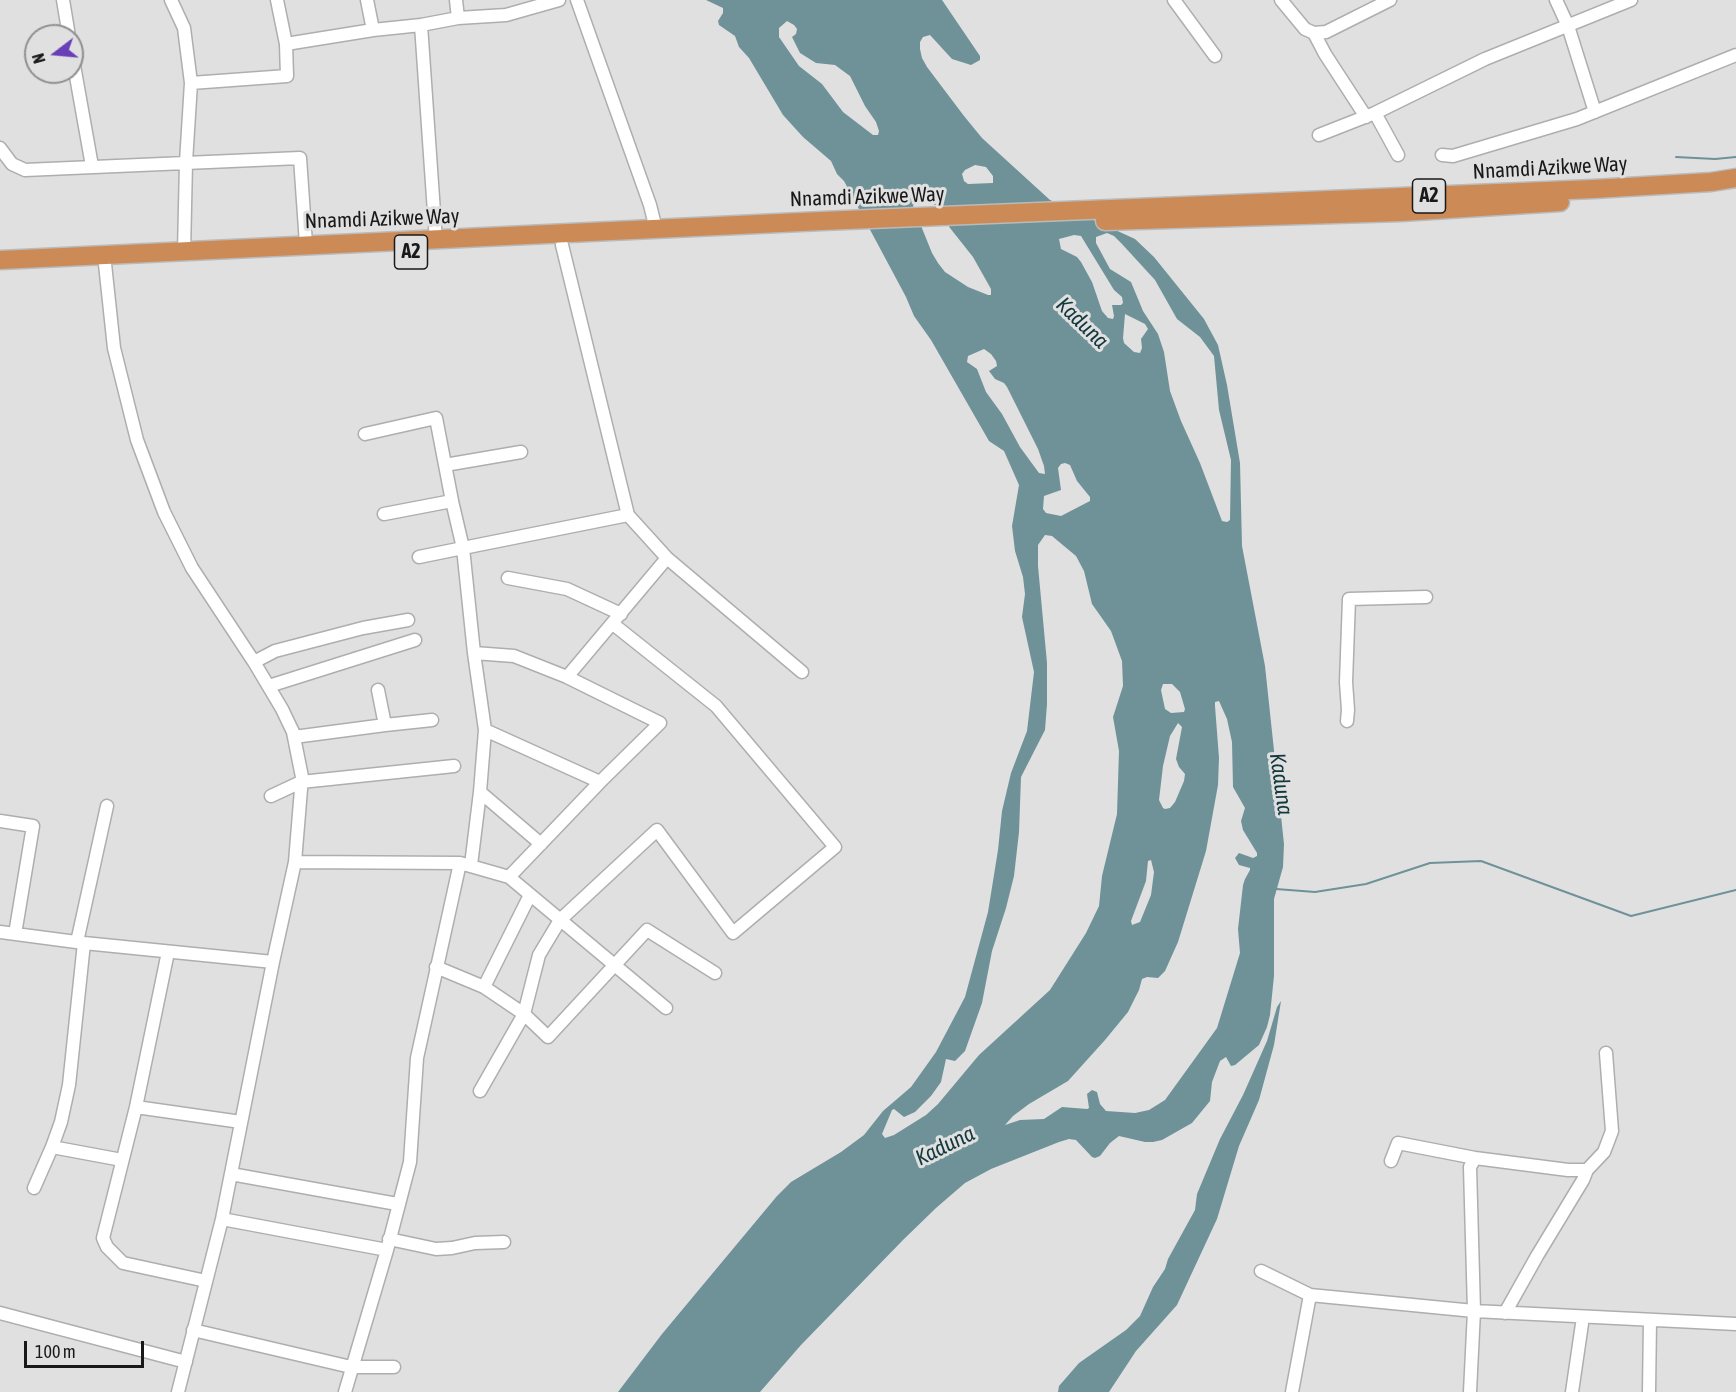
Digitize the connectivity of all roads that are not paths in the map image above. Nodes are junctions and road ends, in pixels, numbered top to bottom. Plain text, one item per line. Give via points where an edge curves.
1 (63, 0) edge
2 (171, 0) edge
3 (278, 0) edge
4 (366, 0) edge
5 (456, 0) edge
6 (559, 0) edge
7 (577, 0) edge
8 (1174, 0) edge
9 (1281, 0) edge
10 (1389, 0) edge
11 (1556, 0) edge
12 (1631, 0) edge
13 (458, 18) junction
14 (67, 24) edge
15 (421, 25) junction
16 (1568, 26) junction
17 (373, 30) junction
18 (1314, 33) junction
19 (286, 44) junction
20 (1736, 55) edge
21 (1215, 56) dead end
22 (191, 82) junction
23 (77, 84) edge
24 (1595, 112) junction
25 (1370, 115) junction
26 (1319, 135) dead end
27 (0, 148) edge
28 (1398, 155) dead end
29 (1442, 155) dead end
30 (186, 162) junction
31 (92, 166) junction
32 (1736, 178) edge
33 (1736, 189) edge
34 (1122, 214) junction
35 (822, 227) junction
36 (656, 229) junction
37 (436, 241) junction
38 (306, 244) junction
39 (562, 245) junction
40 (184, 252) junction
41 (0, 260) edge
42 (105, 264) junction
43 (0, 270) edge
44 (365, 434) dead end
45 (521, 452) dead end
46 (445, 465) junction
47 (452, 501) junction
48 (384, 514) dead end
49 (628, 515) junction
50 (463, 548) junction
51 (419, 557) dead end
52 (667, 558) junction
53 (508, 578) dead end
54 (1426, 597) dead end
55 (617, 619) junction
56 (408, 620) dead end
57 (415, 640) dead end
58 (474, 653) junction
59 (254, 662) junction
60 (802, 672) dead end
61 (567, 677) junction
62 (269, 686) junction
63 (378, 690) dead end
64 (432, 720) dead end
65 (1347, 721) dead end
66 (385, 726) junction
67 (484, 730) junction
68 (294, 737) junction
69 (454, 766) dead end
70 (301, 782) junction
71 (600, 782) junction
72 (480, 792) junction
73 (271, 796) dead end
74 (107, 806) dead end
75 (0, 821) edge
76 (541, 844) junction
77 (295, 862) junction
78 (465, 864) junction
79 (508, 877) junction
80 (530, 895) junction
81 (560, 920) junction
82 (0, 932) edge
83 (15, 934) junction
84 (81, 943) junction
85 (168, 952) junction
86 (273, 962) junction
87 (614, 965) junction
88 (436, 967) junction
89 (715, 973) dead end
90 (484, 987) junction
91 (666, 1008) dead end
92 (524, 1014) junction
93 (1606, 1053) dead end
94 (480, 1091) dead end
95 (136, 1107) junction
96 (241, 1122) junction
97 (52, 1147) junction
98 (1475, 1158) junction
99 (122, 1160) junction
100 (1391, 1161) dead end
101 (1587, 1170) junction
102 (231, 1174) junction
103 (34, 1188) dead end
104 (397, 1204) junction
105 (222, 1219) junction
106 (504, 1242) dead end
107 (388, 1245) junction
108 (1261, 1271) dead end
109 (206, 1281) junction
110 (1310, 1295) junction
111 (1474, 1311) junction
112 (0, 1313) edge
113 (1505, 1313) junction
114 (1583, 1317) junction
115 (1650, 1320) junction
116 (1736, 1324) edge
117 (193, 1330) junction
118 (186, 1362) junction
119 (351, 1367) junction
120 (394, 1367) dead end
121 (180, 1392) edge
122 (345, 1392) edge
123 (1292, 1392) edge
124 (1470, 1392) edge
125 (1572, 1392) edge
126 (1649, 1392) edge

1 - 14 street
2 - 22 street via 184,28
3 - 19 street
4 - 17 street
5 - 13 street
6 - 13 street via 506,15
7 - 36 street
8 - 21 street
9 - 18 street via 1305,29
10 - 18 street via 1326,32
11 - 16 street
12 - 16 street
13 - 15 street
15 - 17 street
15 - 37 street
16 - 24 street
16 - 25 street via 1485,59
17 - 19 street
18 - 25 street
19 - 22 street via 287,76
20 - 24 street
22 - 30 street
23 - 31 street
24 - 29 street via 1453,156
25 - 26 street
25 - 28 street
27 - 31 street via 12,164 25,170
30 - 31 street
30 - 38 street via 300,158
30 - 40 street
32 - 34 highway, Nnamdi Azikwe Way / A2
33 - 34 highway, Nnamdi Azikwe Way / A2 via 1401,212
34 - 35 highway, Nnamdi Azikwe Way / A2
35 - 36 highway, Nnamdi Azikwe Way / A2
35 - 39 highway, Nnamdi Azikwe Way / A2
36 - 37 highway, Nnamdi Azikwe Way / A2
37 - 38 highway, Nnamdi Azikwe Way / A2
38 - 40 highway, Nnamdi Azikwe Way / A2
39 - 42 highway, Nnamdi Azikwe Way / A2
39 - 49 street
40 - 41 highway, Nnamdi Azikwe Way / A2
42 - 43 highway, Nnamdi Azikwe Way / A2
42 - 59 street via 114,348 137,440 160,502 192,568
44 - 46 street via 436,418
45 - 46 street
46 - 47 street
47 - 48 street
47 - 50 street
49 - 50 street
49 - 52 street
50 - 51 street
50 - 58 street
52 - 55 street
52 - 60 street
53 - 55 street via 567,589
54 - 65 street via 1348,599
55 - 61 street
55 - 81 street via 716,706 835,847 733,933 657,830
56 - 59 street via 275,651
57 - 62 street
58 - 61 street via 514,656
58 - 67 street
59 - 62 street
61 - 71 street via 660,723
62 - 68 street
63 - 66 street
64 - 66 street
66 - 68 street
67 - 71 street
67 - 72 street
68 - 70 street
69 - 70 street
70 - 73 street
70 - 77 street
71 - 76 street
72 - 76 street
72 - 78 street
74 - 84 street
75 - 83 street via 33,826
76 - 79 street
77 - 78 street
77 - 86 street
78 - 79 street
78 - 88 street
79 - 80 street
80 - 81 street
80 - 90 street
81 - 87 street
81 - 92 street via 539,955
82 - 83 street
83 - 84 street
84 - 85 street
84 - 97 street via 69,1085 62,1122
85 - 86 street
85 - 95 street
86 - 96 street
87 - 89 street via 647,930
87 - 91 street
87 - 92 street via 548,1037
88 - 90 street
88 - 104 street via 417,1058 410,1161
90 - 92 street
92 - 94 street
93 - 101 street via 1612,1131 1604,1152
95 - 96 street
95 - 99 street
96 - 102 street
97 - 99 street
97 - 103 street
98 - 100 street via 1398,1143
98 - 101 street
98 - 111 street via 1470,1167
99 - 109 street via 105,1225 107,1247 123,1263
101 - 113 street
102 - 104 street
102 - 105 street
104 - 107 street
105 - 107 street
105 - 109 street
106 - 107 street via 436,1249
107 - 119 street
108 - 110 street
109 - 117 street
110 - 111 street
110 - 123 street
111 - 113 street
111 - 124 street
112 - 118 street
113 - 114 street
114 - 115 street
114 - 125 street
115 - 116 street
115 - 126 street
117 - 118 street
117 - 119 street
118 - 121 street
119 - 120 street
119 - 122 street

